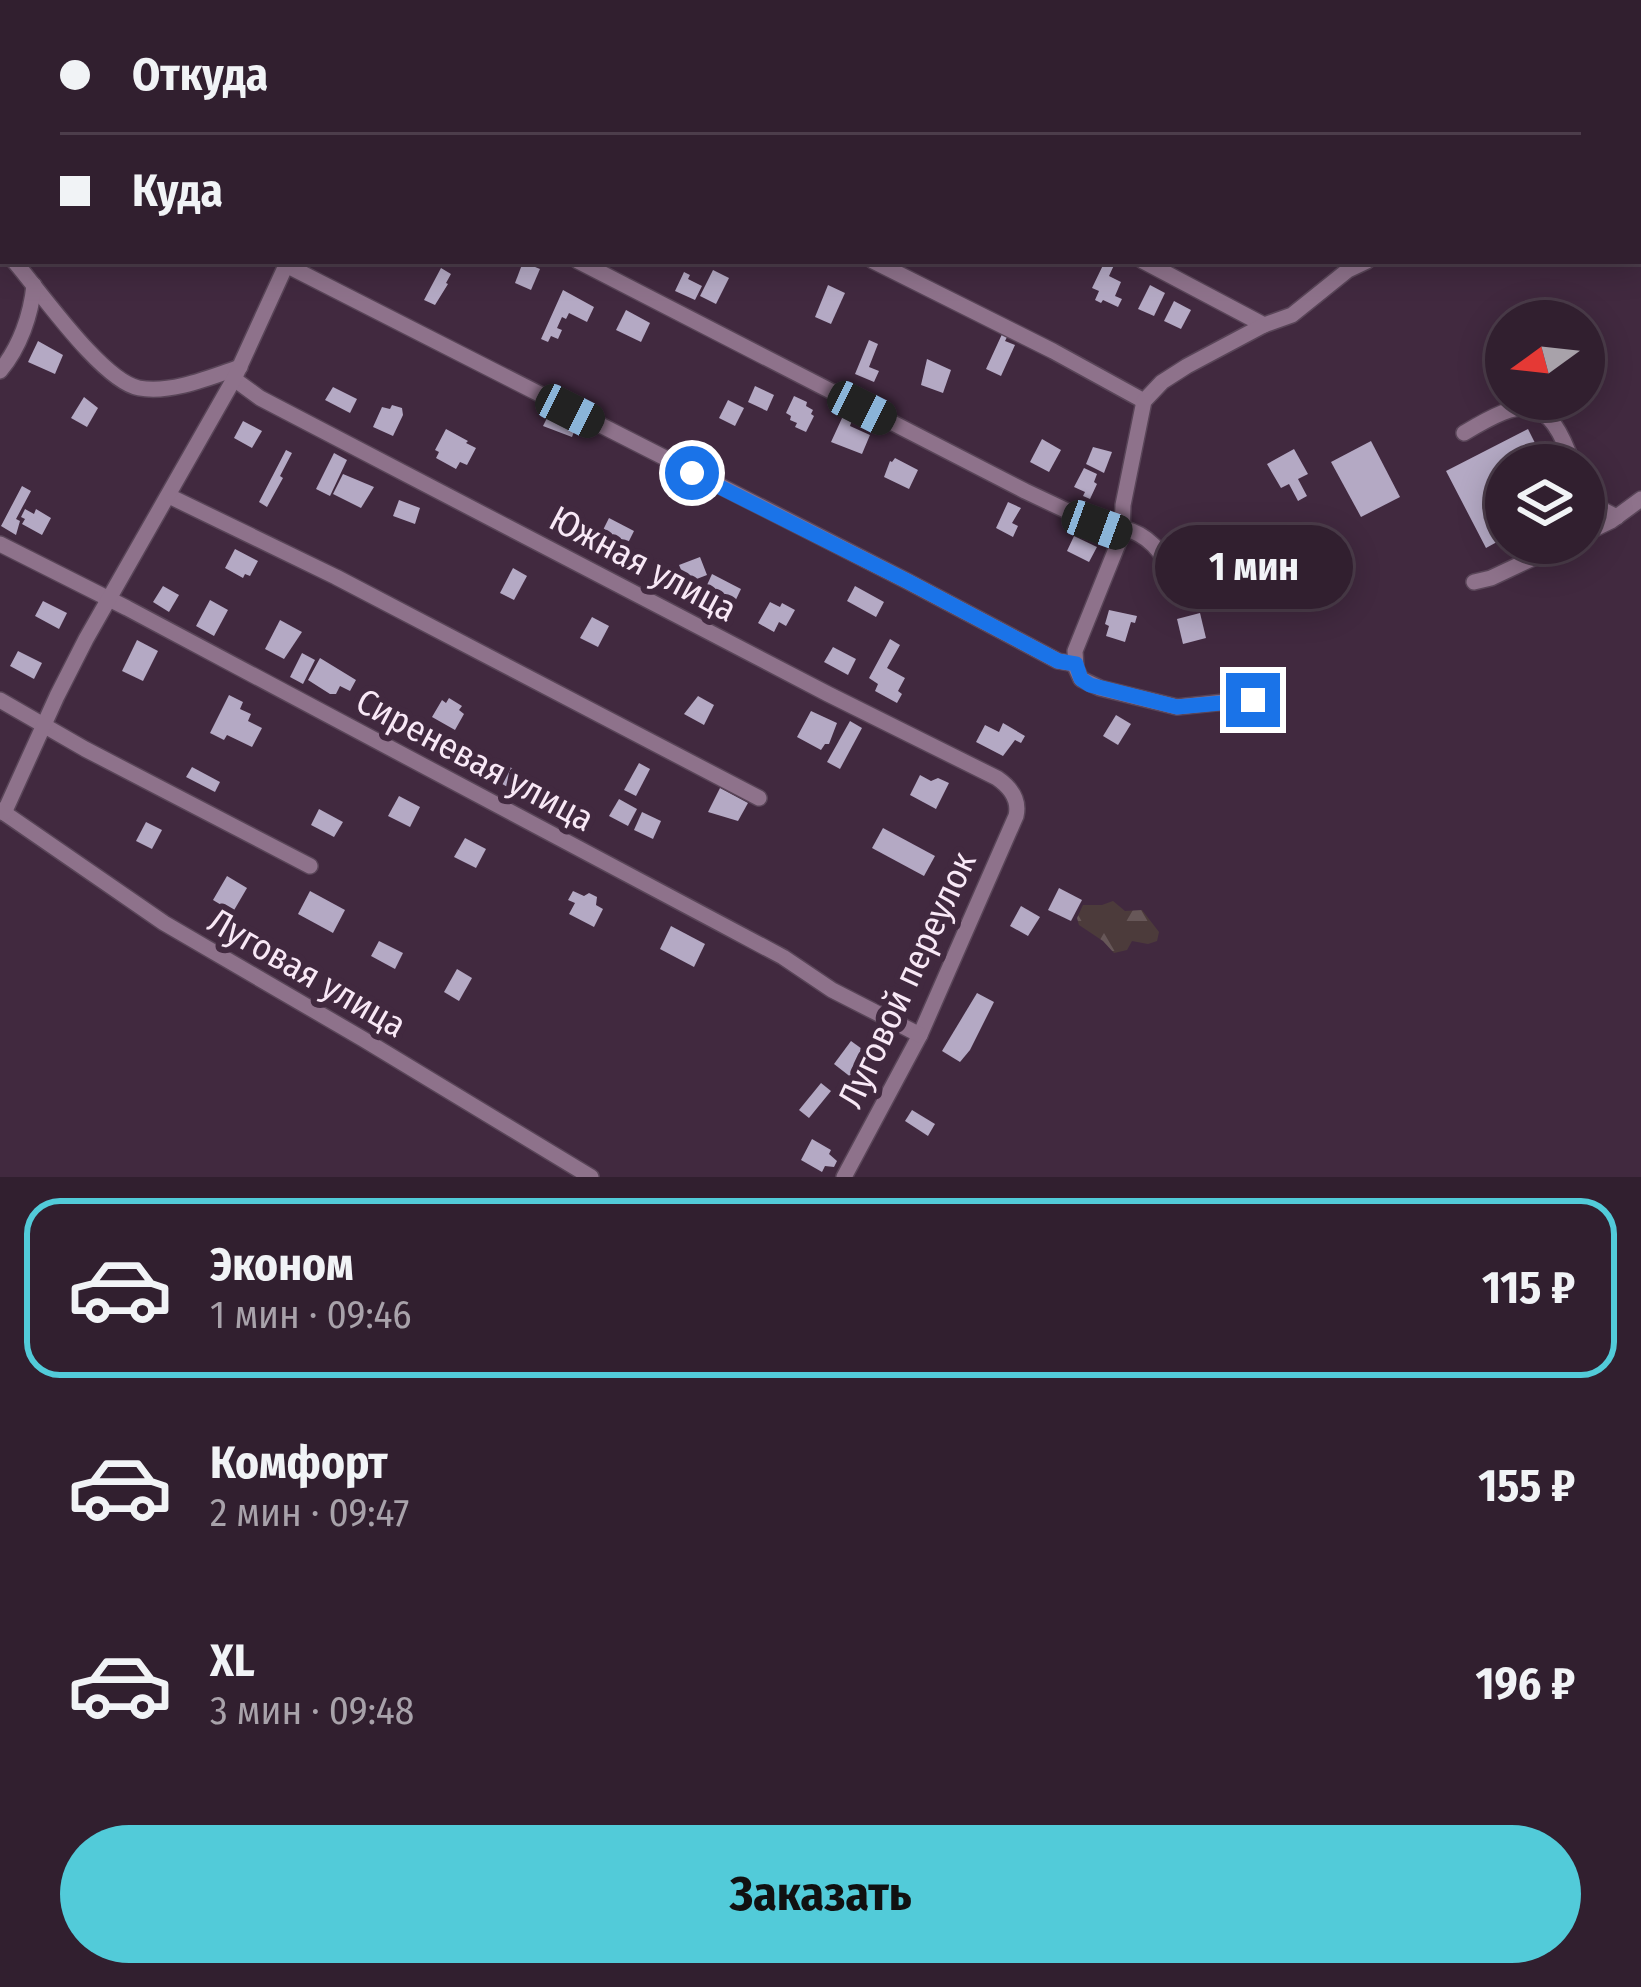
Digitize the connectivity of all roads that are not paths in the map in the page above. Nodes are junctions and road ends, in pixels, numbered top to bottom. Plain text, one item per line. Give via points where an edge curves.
1 (16, 264) edge
2 (287, 264) edge
3 (289, 264) edge
4 (584, 264) edge
5 (879, 264) edge
6 (1149, 264) edge
7 (1361, 264) edge
8 (34, 285) junction
9 (1264, 325) junction
10 (0, 370) edge
11 (237, 373) junction
12 (1144, 401) junction
13 (1464, 433) dead end
14 (1563, 444) edge
15 (169, 496) junction
16 (1641, 499) edge
17 (1605, 511) edge
18 (1616, 517) junction
19 (1605, 523) edge
20 (1122, 531) junction
21 (0, 544) edge
22 (1521, 564) edge
23 (1174, 577) dead end
24 (1474, 582) dead end
25 (109, 598) junction
26 (1076, 664) junction
27 (0, 700) edge
28 (1253, 700) dead end
29 (43, 723) junction
30 (759, 798) dead end
31 (1018, 805) joint
32 (2, 812) edge
33 (310, 866) dead end
34 (920, 1035) junction
35 (591, 1177) edge
36 (844, 1177) edge

1 - 8 street
2 - 11 street
3 - 26 street
4 - 20 street via 1025,491
5 - 12 street
6 - 9 street
7 - 9 street via 1292,315
8 - 10 street via 27,322
8 - 11 street via 129,385
9 - 12 street via 1186,366
11 - 15 street
11 - 31 street, Южная улица via 260,398 997,778
12 - 20 street
13 - 14 street via 1502,411 1540,410
15 - 25 street
15 - 30 street
16 - 18 street
17 - 18 street
18 - 19 street
20 - 23 street via 1154,544
20 - 26 street
21 - 25 street, Сиреневая улица
22 - 24 street
25 - 29 street
25 - 34 street, Сиреневая улица
26 - 28 street via 1090,685 1177,707
27 - 29 street
29 - 32 street
29 - 33 street
31 - 34 street, Луговой переулок
32 - 35 street, Луговая улица via 164,923
34 - 36 street, Луговой переулок

